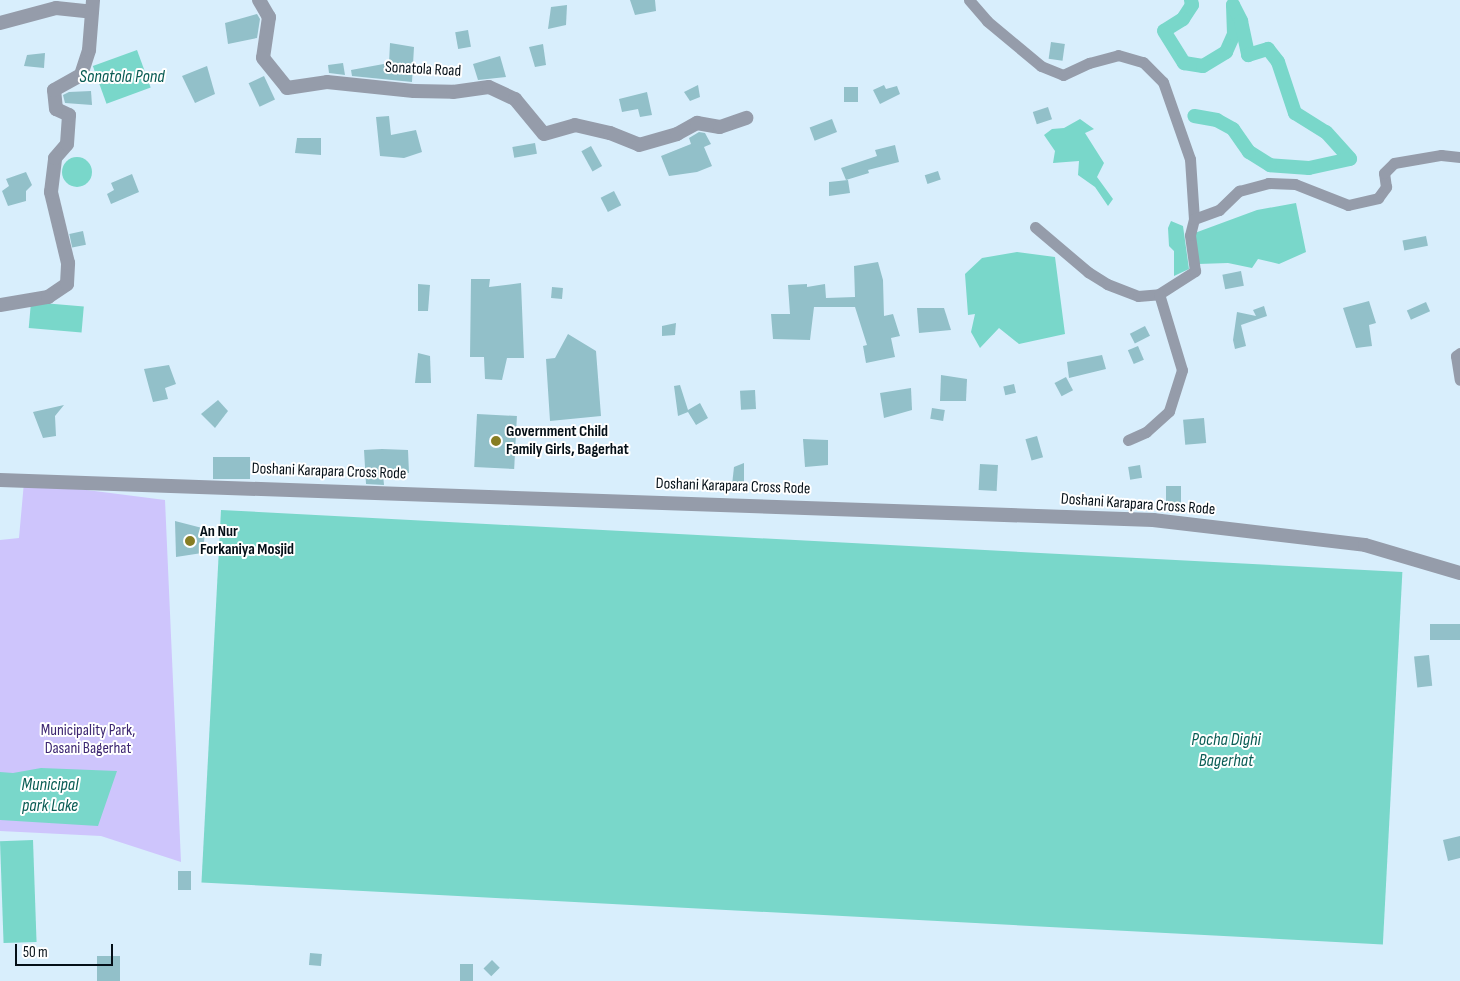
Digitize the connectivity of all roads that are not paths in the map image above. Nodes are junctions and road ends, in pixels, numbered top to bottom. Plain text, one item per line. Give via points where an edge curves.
1 (259, 0) edge
2 (969, 0) edge
3 (92, 6) edge
4 (0, 23) edge
5 (746, 118) dead end
6 (1460, 156) edge
7 (1194, 219) junction
8 (1035, 227) dead end
9 (1159, 294) junction
10 (0, 305) edge
11 (1460, 353) edge
12 (1460, 380) edge
13 (1128, 440) dead end
14 (0, 480) edge
15 (1460, 573) edge

1 - 5 street, Sonatola Road via 269,17 264,58 287,88 327,82 414,91 453,92 489,87 515,99 544,134 575,125 610,133 639,145 677,134 697,122 720,127
2 - 7 street via 987,21 1041,66 1063,76 1089,63 1118,55 1143,62 1163,82 1190,159
3 - 4 street via 56,8
3 - 10 street via 89,50 81,74 54,90 56,109 69,115 67,144 55,158 51,192 68,263 67,284 48,297
6 - 7 street via 1440,155 1394,163 1384,173 1386,187 1378,198 1348,205 1295,184 1268,183 1239,191 1219,210
7 - 9 street via 1190,235 1195,271
8 - 9 street via 1107,284 1138,296
9 - 13 street via 1182,370 1168,411 1146,432
11 - 12 street via 1456,356
14 - 15 street, Doshani Karapara Cross Rode via 1153,520 1365,545

